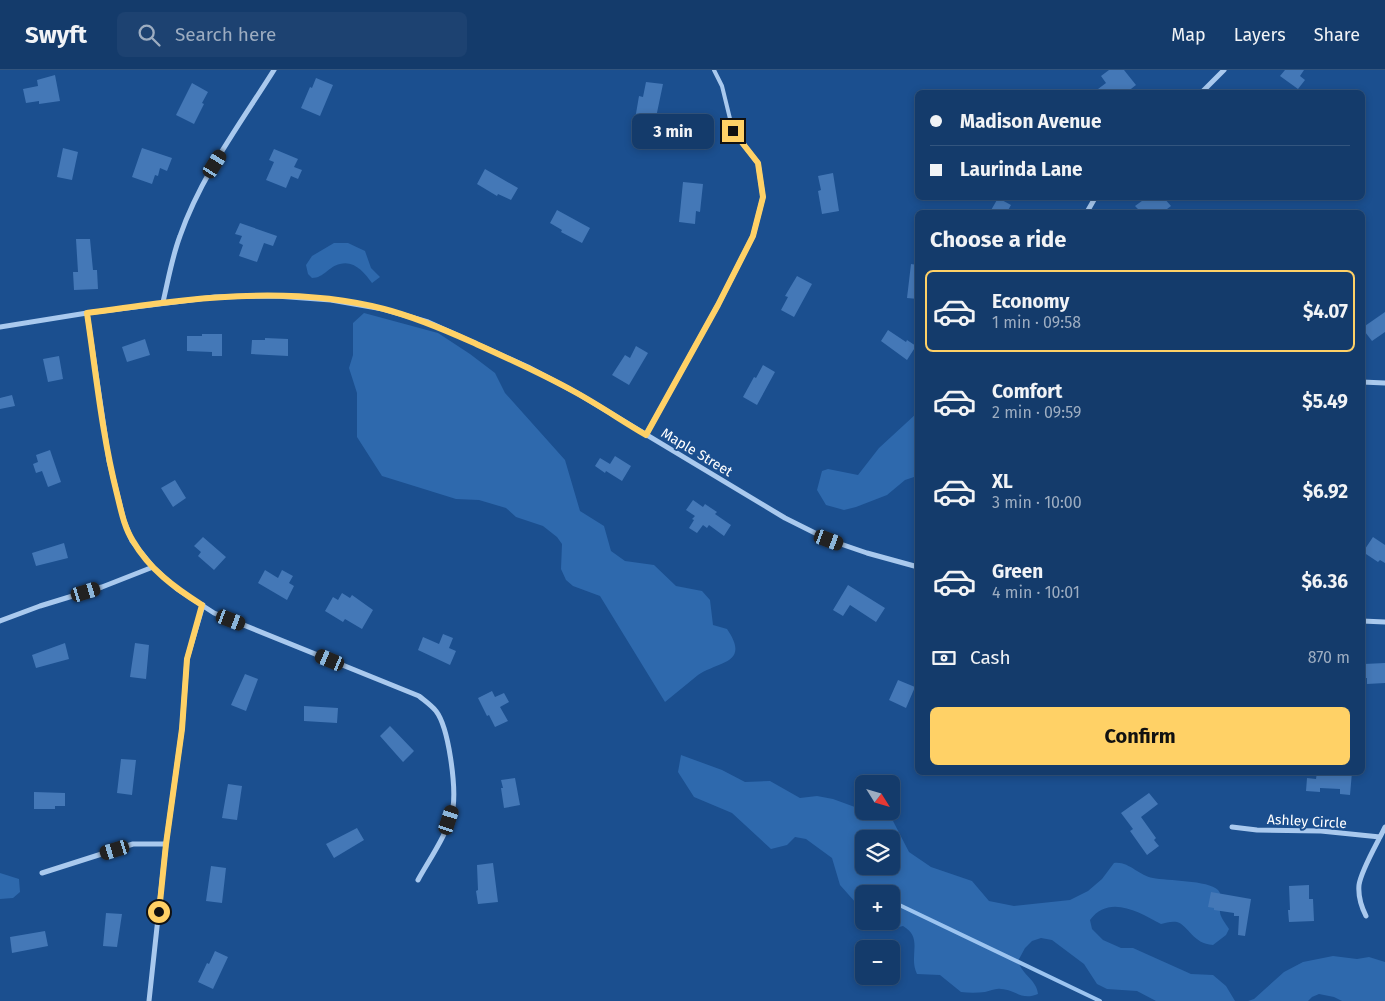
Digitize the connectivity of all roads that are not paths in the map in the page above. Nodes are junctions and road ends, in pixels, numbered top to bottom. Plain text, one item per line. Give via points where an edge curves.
1 (274, 70) edge
2 (714, 70) edge
3 (1224, 70) edge
4 (1204, 90) edge
5 (733, 131) joint
6 (163, 302) junction
7 (87, 313) junction
8 (0, 327) edge
9 (1365, 382) edge
10 (1385, 383) edge
11 (646, 435) junction
12 (915, 566) edge
13 (153, 567) junction
14 (202, 605) junction
15 (0, 621) edge
16 (1365, 621) edge
17 (1385, 622) edge
18 (1232, 827) dead end
19 (1385, 827) edge
20 (1380, 836) junction
21 (166, 844) junction
22 (42, 873) dead end
23 (418, 880) dead end
24 (1366, 916) dead end
25 (149, 1001) edge

1 - 6 street via 205,180 191,209 179,238
2 - 5 lane via 722,86
3 - 4 street
5 - 11 street via 758,163 763,197 753,236
6 - 7 street, Maple Street
6 - 11 street, Maple Street via 276,296 383,308 428,322 528,367
7 - 8 street, Maple Street
7 - 13 street via 109,461 124,521 132,541
9 - 10 street
11 - 12 street, Maple Street via 785,518 829,540
13 - 14 street via 176,589
13 - 15 street
14 - 21 street via 187,659 182,729
14 - 23 street via 214,613 419,696 437,712 447,738 453,808
16 - 17 street
18 - 20 street, Ashley Circle
19 - 20 street
20 - 24 street via 1359,884 1360,903
21 - 22 street via 133,844
21 - 25 street

